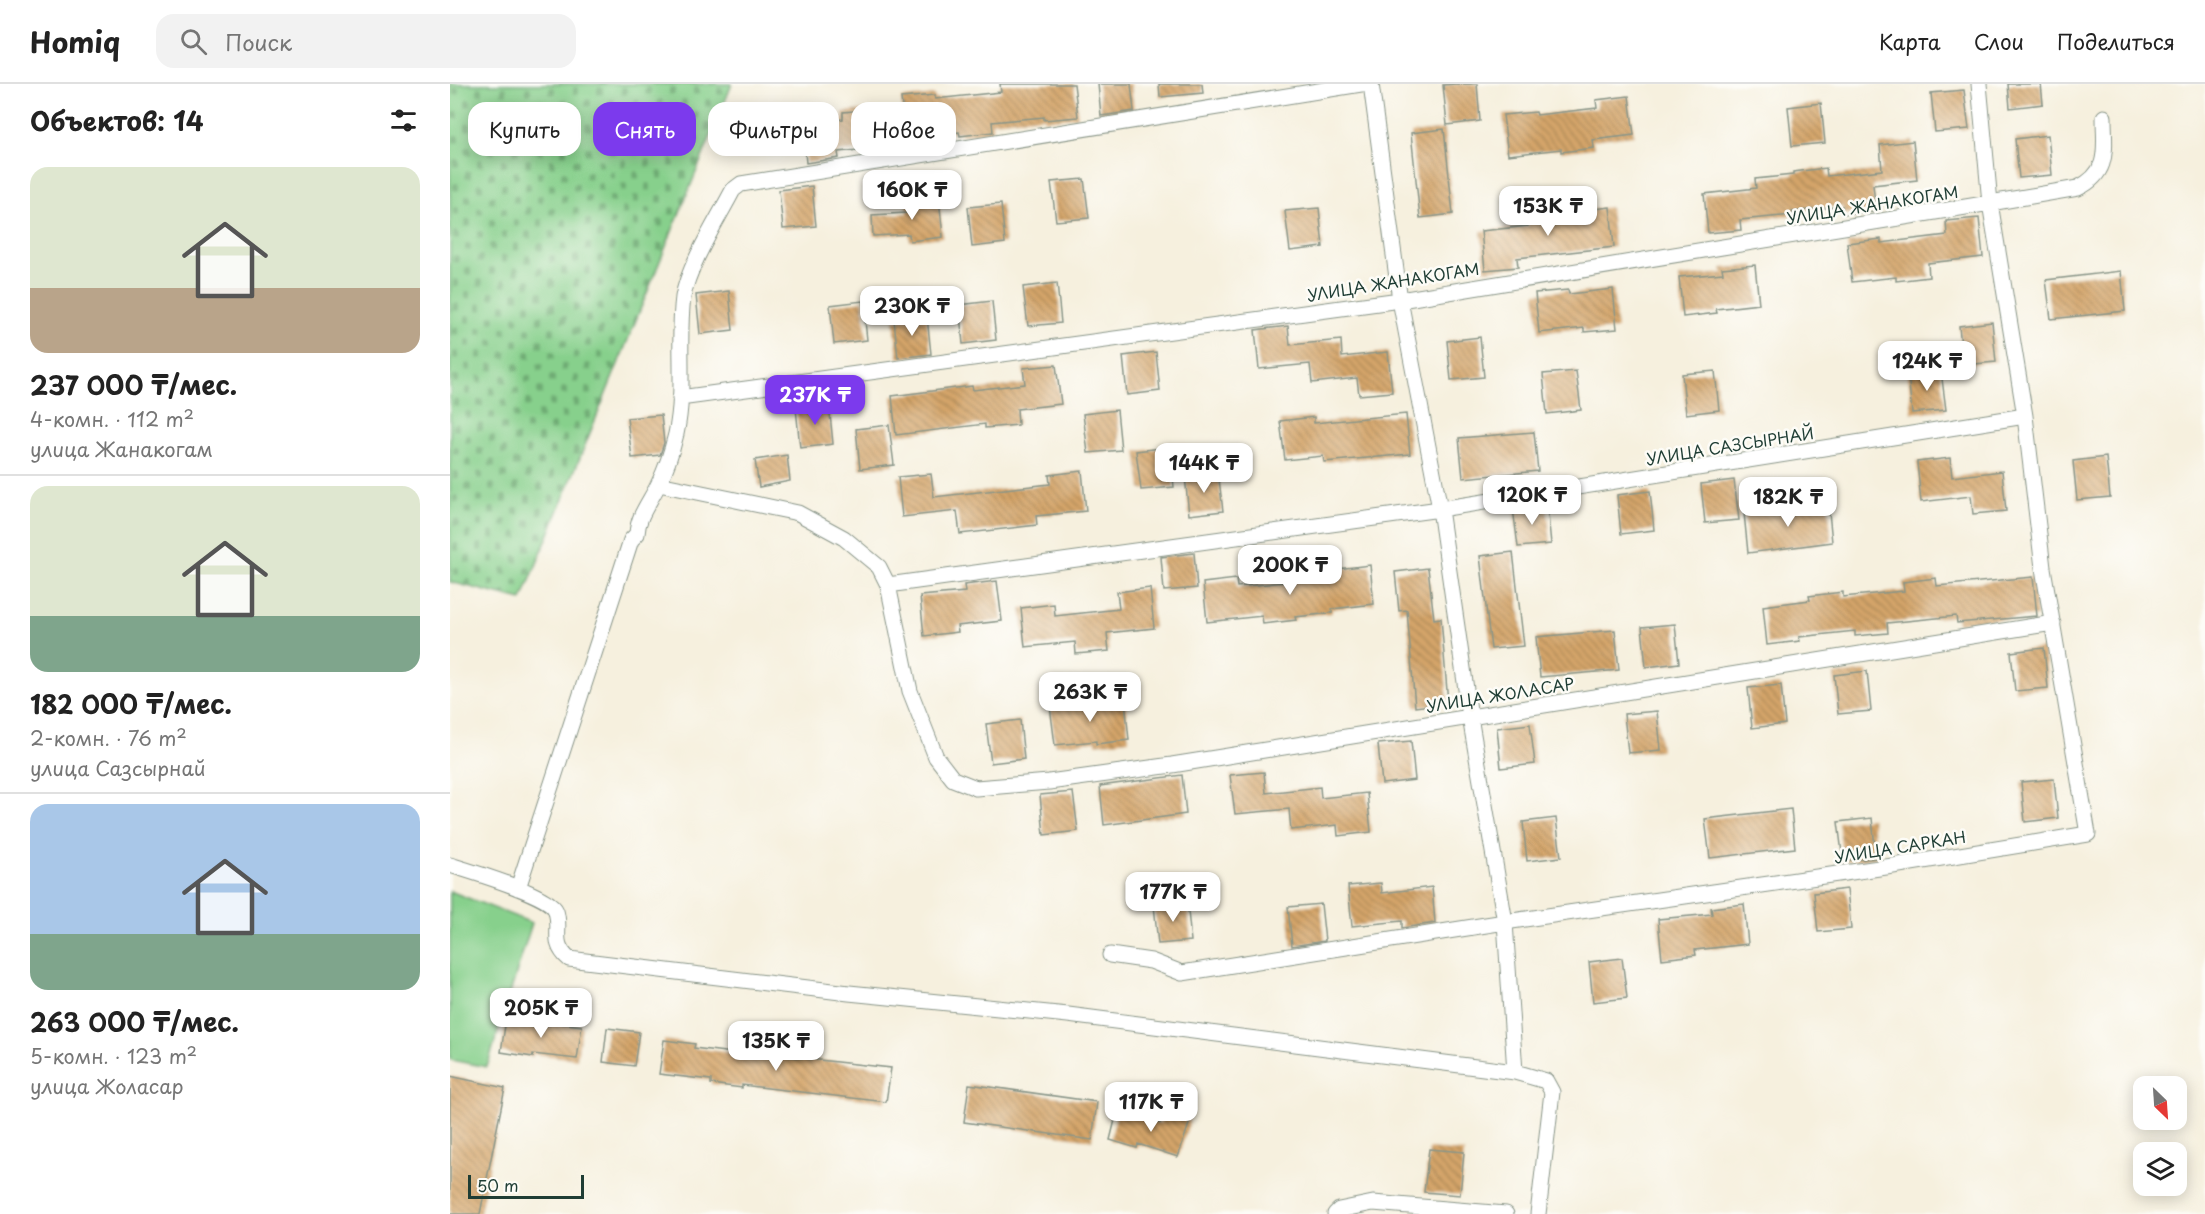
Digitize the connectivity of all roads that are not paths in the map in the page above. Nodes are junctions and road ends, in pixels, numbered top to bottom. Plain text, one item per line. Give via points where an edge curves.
1 (1361, 84) edge
2 (1371, 84) edge
3 (1979, 84) edge
4 (2104, 117) dead end
5 (1990, 203) junction
6 (1400, 300) junction
7 (680, 398) junction
8 (2025, 416) junction
9 (659, 484) junction
10 (1440, 509) junction
11 (888, 585) junction
12 (2053, 623) junction
13 (1470, 717) junction
14 (450, 865) edge
15 (518, 888) junction
16 (1505, 922) junction
17 (1110, 955) dead end
18 (1515, 1072) junction
19 (1335, 1214) edge
20 (1506, 1214) edge
21 (1538, 1214) edge

1 - 7 street via 741,184 733,190 697,259 683,296
2 - 6 street
3 - 5 street
4 - 5 street, УЛИЦА ЖАНАКОГАМ via 2103,160 2097,176 2078,188
5 - 6 street, УЛИЦА ЖАНАКОГАМ
5 - 8 street
6 - 7 street, УЛИЦА ЖАНАКОГАМ
6 - 10 street
7 - 9 street via 676,432
8 - 10 street, УЛИЦА САЗСЫРНАЙ
8 - 12 street
9 - 11 street via 798,513 844,538 879,567
9 - 15 street via 631,540
10 - 11 street, УЛИЦА САЗСЫРНАЙ
10 - 13 street
11 - 13 street, УЛИЦА ЖОЛАСАР via 910,690 936,757 953,779 976,788 1172,765
12 - 13 street, УЛИЦА ЖОЛАСАР
12 - 16 street, УЛИЦА САРКАН via 2088,834
13 - 16 street
14 - 15 street
15 - 18 street via 551,904 556,912 557,940 569,959 1068,1015
16 - 17 street via 1182,973 1151,961
16 - 18 street
18 - 21 street via 1546,1081 1552,1092
19 - 20 street via 1373,1203

